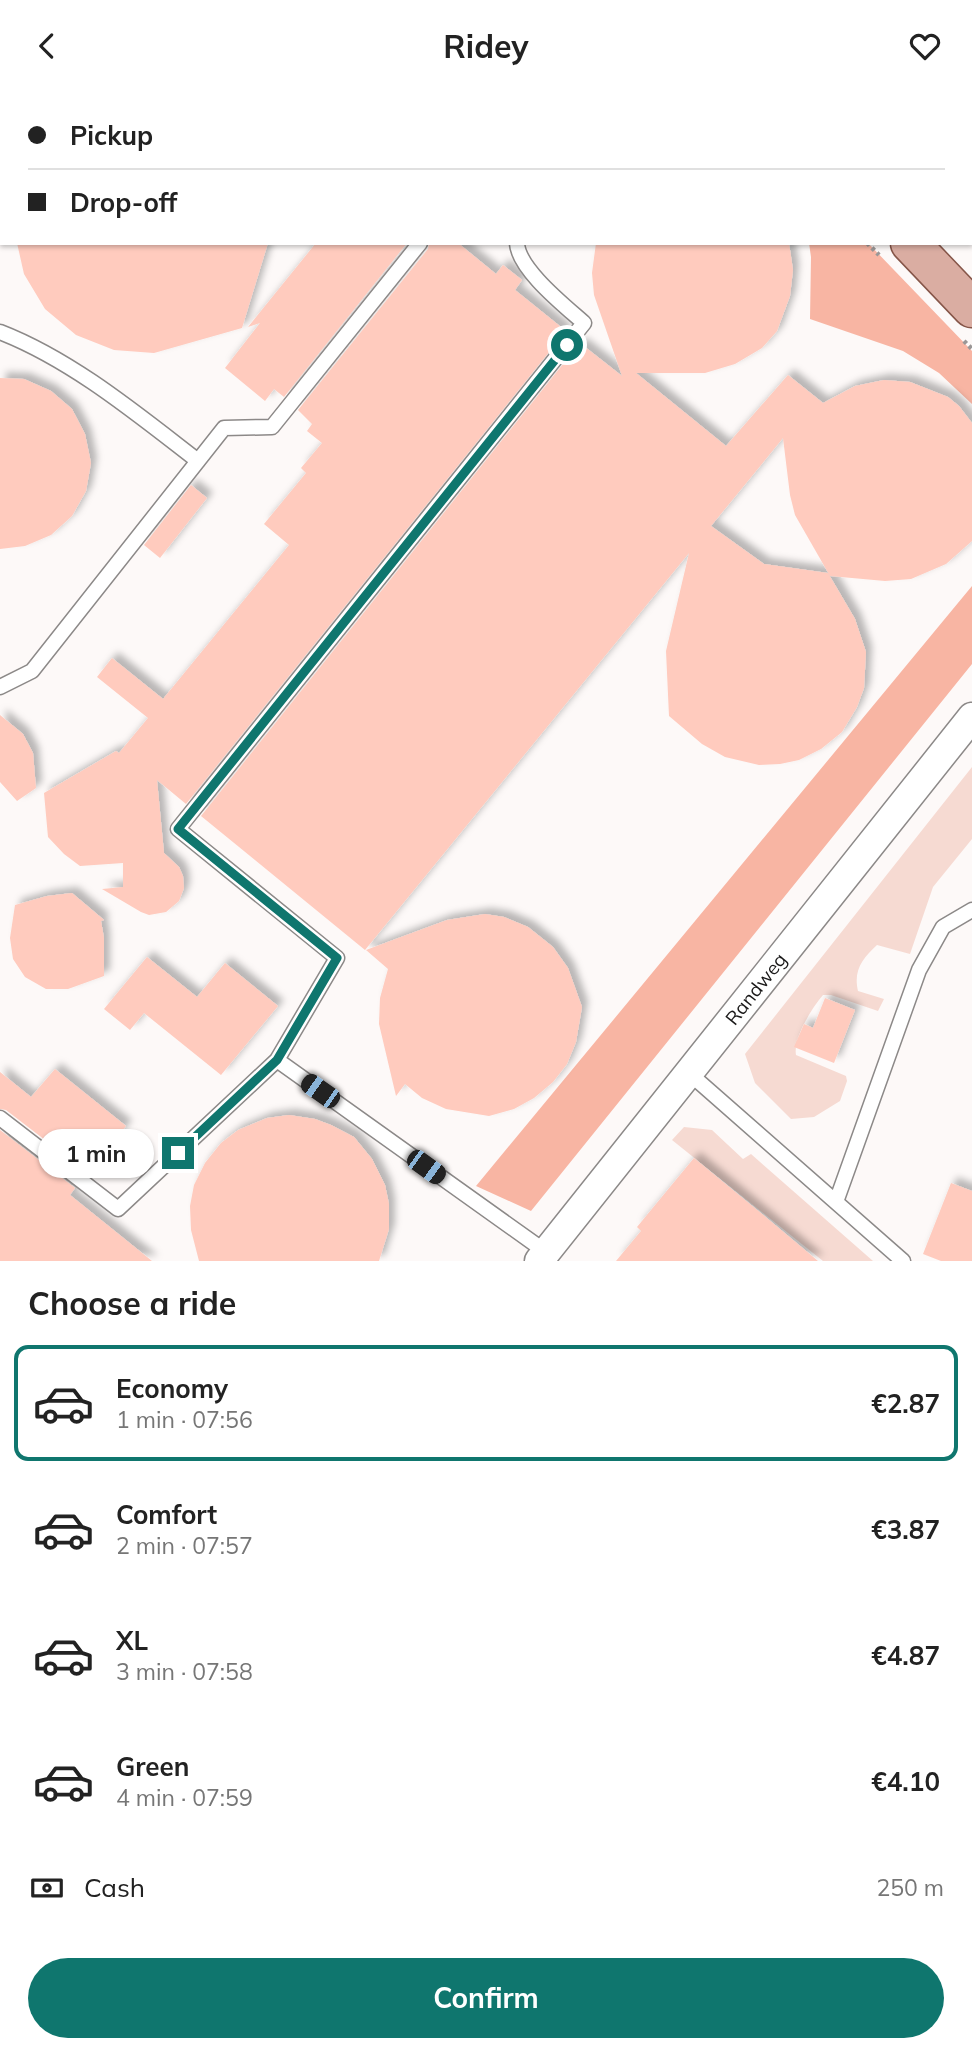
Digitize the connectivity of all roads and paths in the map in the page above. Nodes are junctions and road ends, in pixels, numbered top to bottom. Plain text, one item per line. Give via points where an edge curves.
1 (418, 245) edge
2 (517, 245) edge
3 (924, 252) edge
4 (972, 308) edge
5 (0, 332) edge
6 (198, 461) junction
7 (0, 687) edge
8 (972, 717) edge
9 (972, 910) edge
10 (277, 1060) junction
11 (689, 1073) junction
12 (0, 1118) edge
13 (836, 1202) junction
14 (542, 1257) edge
15 (903, 1261) edge

1 - 6 lane via 272,427 224,428
2 - 10 lane via 517,253 547,289 584,323 178,829 337,958
3 - 4 main road
5 - 6 lane via 116,397
6 - 7 lane via 32,671
8 - 11 street, Randweg
9 - 13 lane via 943,927 919,970
10 - 12 lane via 118,1209
10 - 14 lane
11 - 13 lane
11 - 14 street, Randweg
13 - 15 lane

